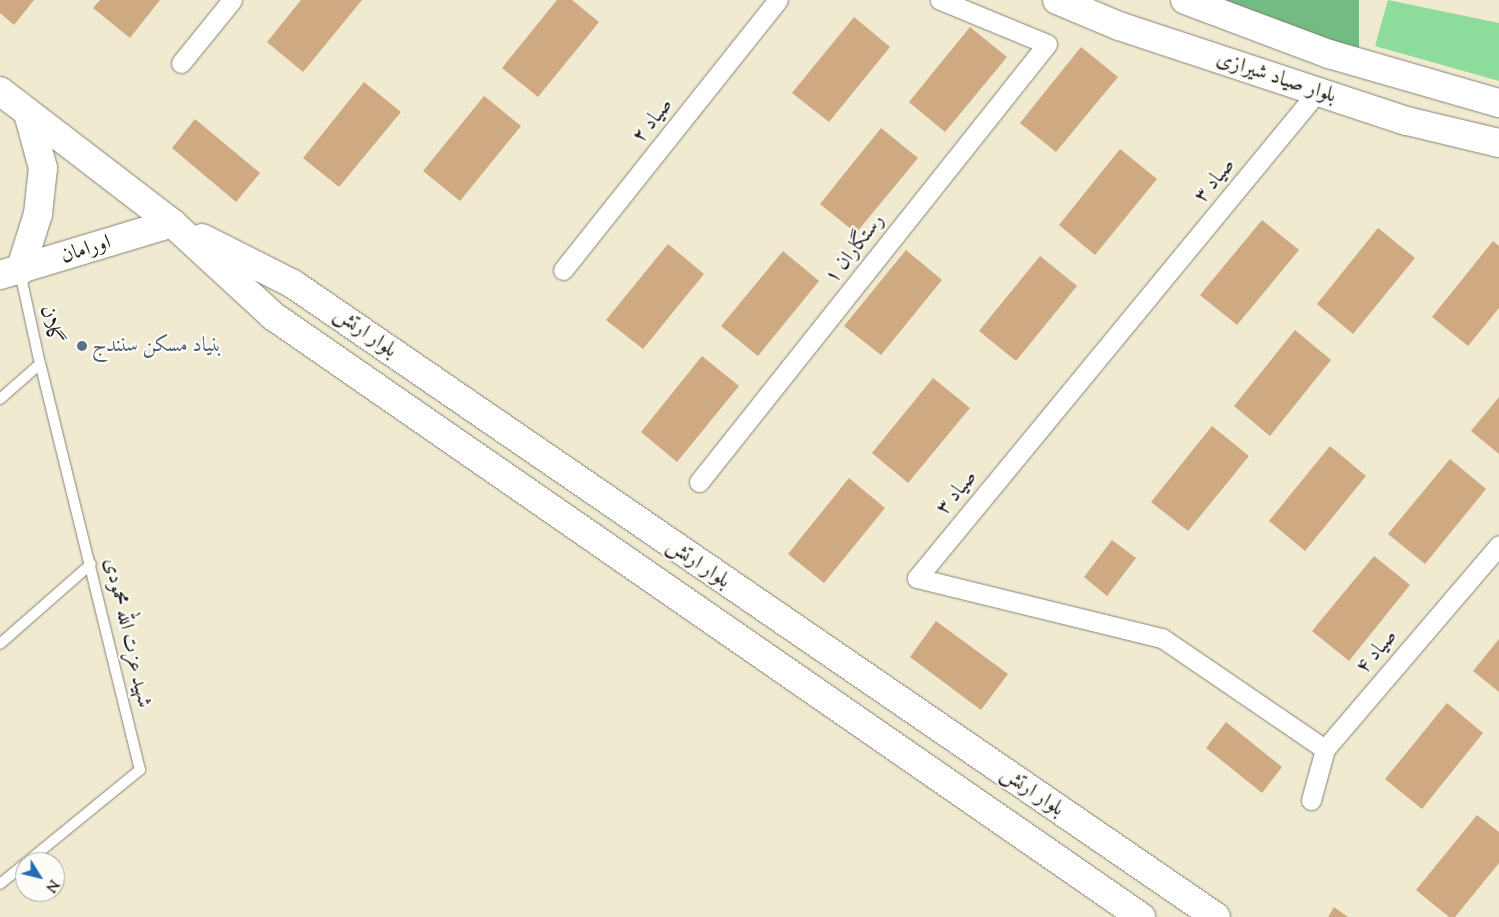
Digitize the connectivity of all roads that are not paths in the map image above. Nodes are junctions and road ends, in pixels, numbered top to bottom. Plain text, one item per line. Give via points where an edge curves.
1 (232, 0) edge
2 (778, 0) edge
3 (940, 0) edge
4 (1057, 0) edge
5 (1185, 0) edge
6 (1329, 54) junction
7 (181, 63) dead end
8 (0, 91) edge
9 (1318, 92) junction
10 (1499, 103) edge
11 (28, 113) junction
12 (1499, 143) edge
13 (172, 223) junction
14 (563, 270) dead end
15 (10, 273) edge
16 (40, 364) junction
17 (0, 399) edge
18 (699, 482) dead end
19 (1499, 545) edge
20 (91, 564) junction
21 (0, 644) edge
22 (1325, 748) junction
23 (1311, 800) dead end
24 (39, 852) edge
25 (15, 872) edge
26 (0, 884) edge
27 (1141, 917) edge
28 (1216, 917) edge

1 - 7 street
2 - 14 street, صیاد ۲
3 - 18 street, رستگاران ۱ via 1047,44
4 - 9 main road, بلوار صیاد شیرازی via 1119,26
5 - 6 main road, بلوار صیاد شیرازی
6 - 9 main road
6 - 10 main road, بلوار صیاد شیرازی
8 - 11 main road, بلوار ارتش
9 - 12 main road, بلوار صیاد شیرازی via 1407,121
9 - 22 street, صیاد ۳ via 917,578 1162,638
11 - 13 main road, بلوار ارتش
11 - 15 main road via 43,168 38,214
13 - 15 main road, اورامان
13 - 27 main road, بلوار ارتش via 273,316
13 - 28 main road, بلوار ارتش via 293,284
15 - 16 lane, گلان
16 - 17 lane, گلان
16 - 20 lane, شهید عزت الله محمودی
19 - 22 street, صیاد ۴
20 - 21 lane
20 - 24 lane, شهید عزت الله محمودی via 140,770
22 - 23 street, صیاد ۴
25 - 26 lane, شهید عزت الله محمودی

